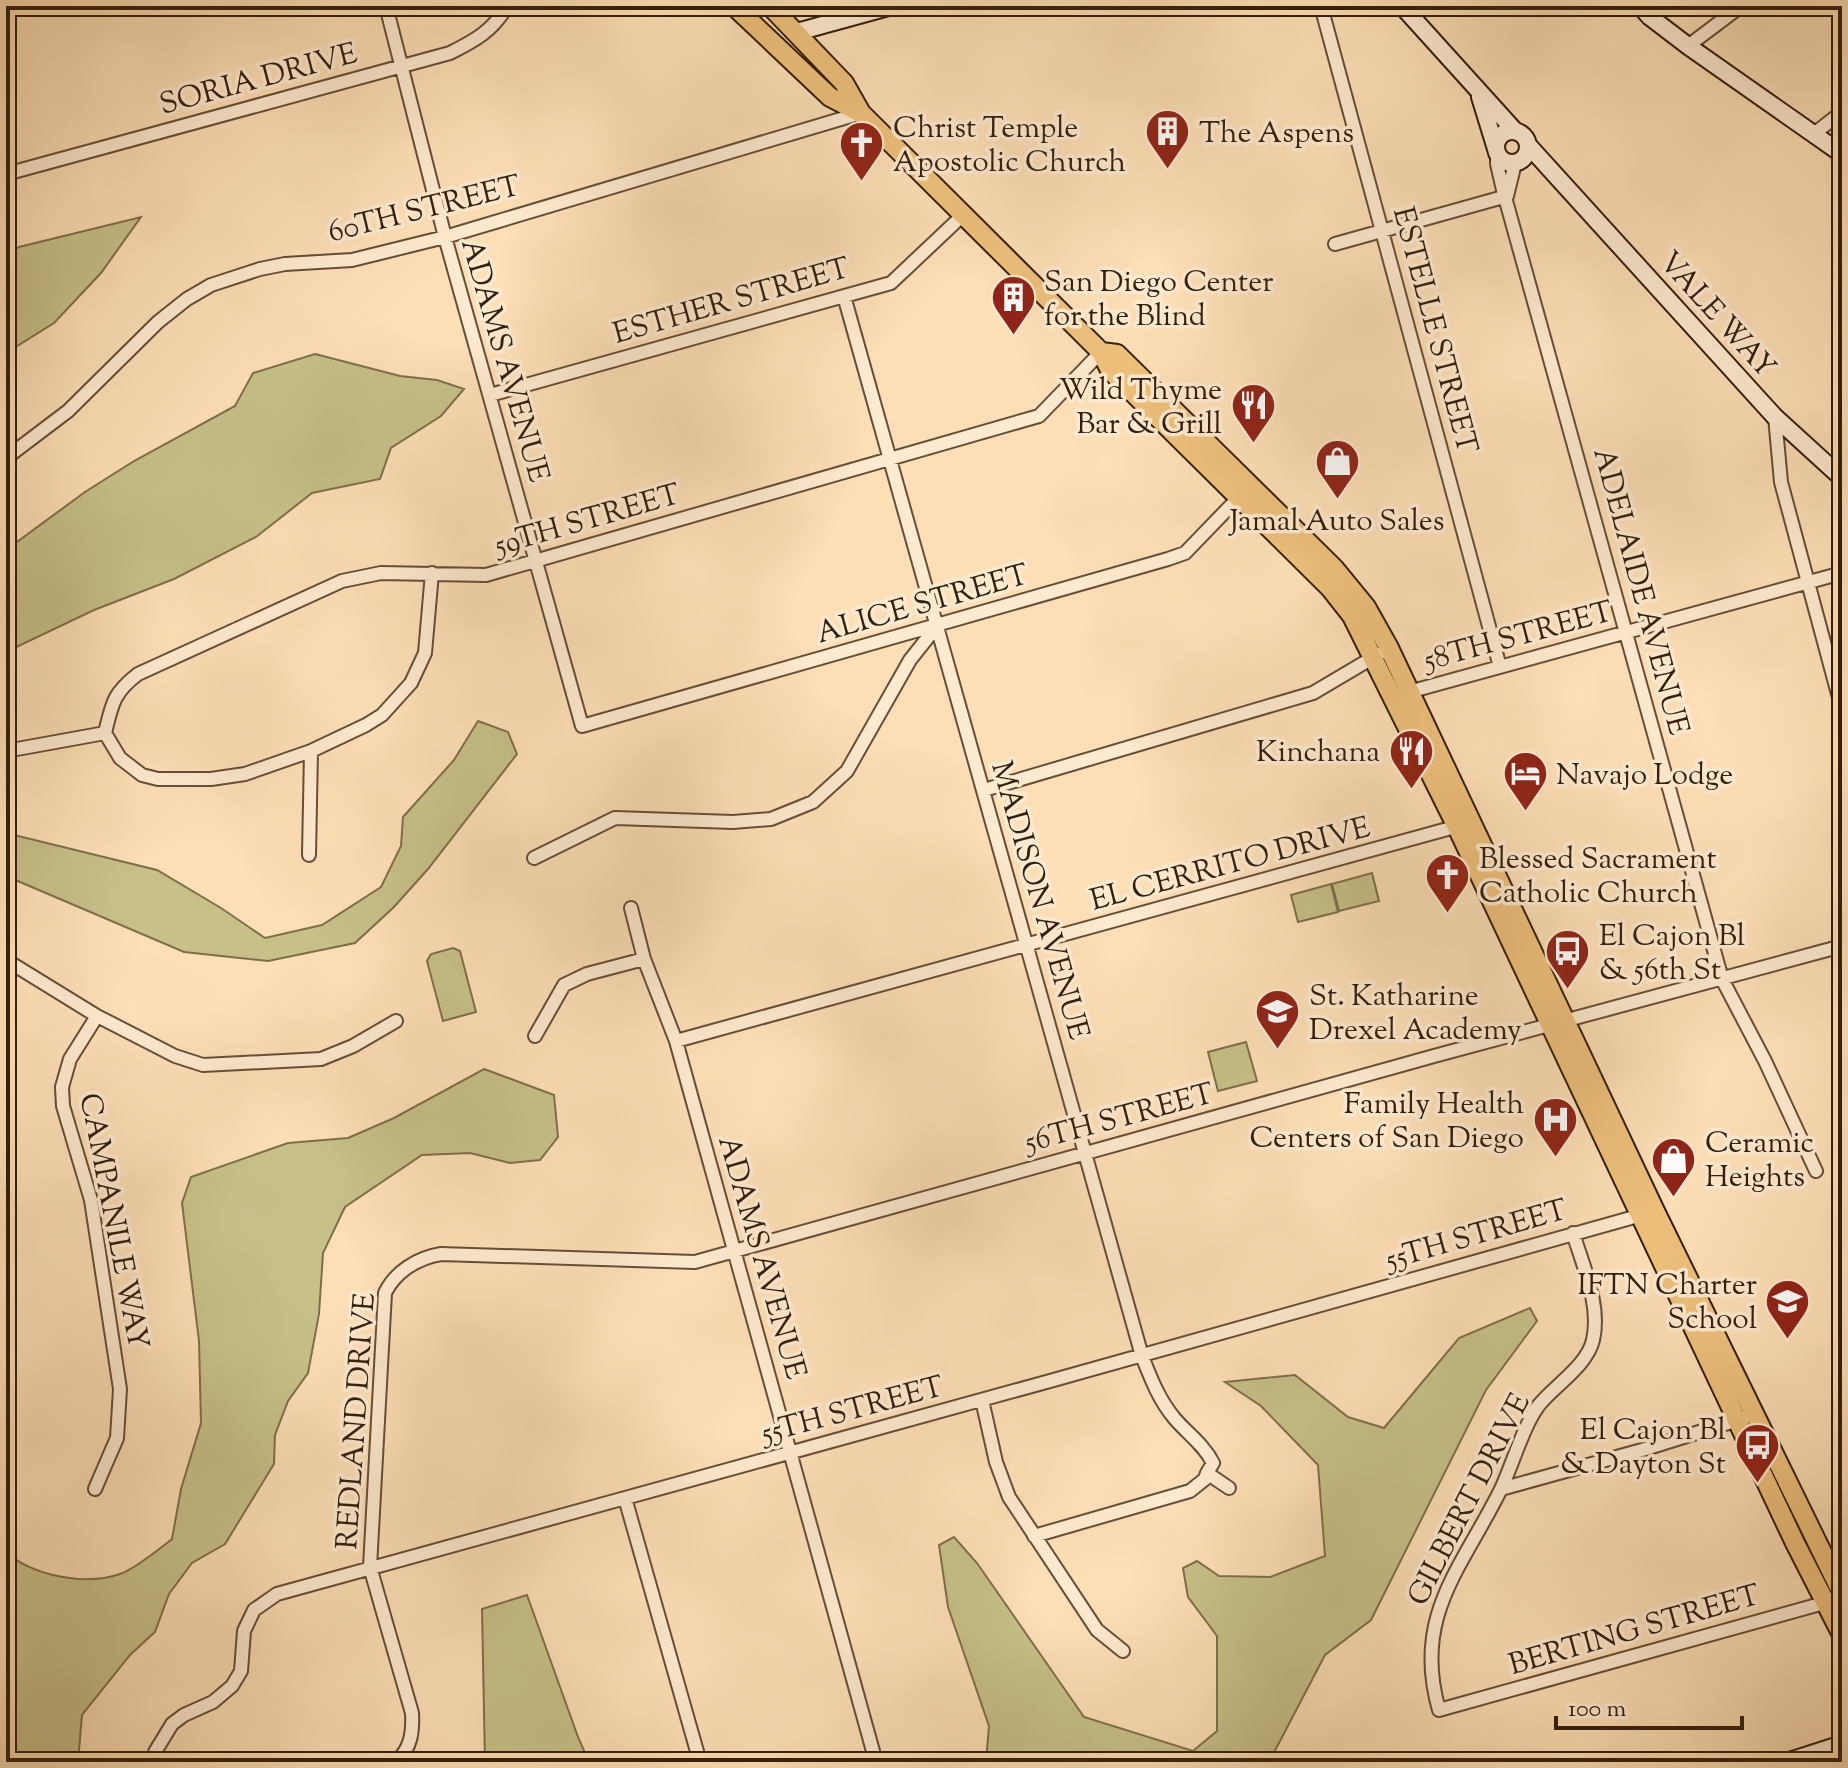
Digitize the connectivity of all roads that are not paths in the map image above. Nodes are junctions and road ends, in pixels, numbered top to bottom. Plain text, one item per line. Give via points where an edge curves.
1 (386, 6) edge
2 (507, 6) edge
3 (734, 6) edge
4 (770, 6) edge
5 (892, 6) edge
6 (1321, 6) edge
7 (1402, 6) edge
8 (1640, 6) edge
9 (1741, 6) edge
10 (797, 32) junction
11 (1688, 46) junction
12 (401, 65) junction
13 (1478, 92) junction
14 (1842, 112) edge
15 (861, 113) junction
16 (1515, 131) junction
17 (1815, 133) junction
18 (1528, 145) junction
19 (1497, 152) junction
20 (1842, 154) edge
21 (1515, 163) junction
22 (6, 174) edge
23 (1559, 181) junction
24 (1507, 196) junction
25 (963, 215) junction
26 (1382, 231) junction
27 (445, 237) junction
28 (1335, 244) dead end
29 (844, 296) junction
30 (1101, 352) junction
31 (490, 395) junction
32 (1775, 417) junction
33 (6, 458) edge
34 (890, 459) junction
35 (1842, 478) edge
36 (1245, 491) junction
37 (535, 561) junction
38 (432, 573) junction
39 (1842, 573) edge
40 (1808, 582) junction
41 (937, 626) junction
42 (1627, 632) junction
43 (1382, 652) junction
44 (1500, 667) junction
45 (1402, 694) junction
46 (1842, 709) edge
47 (582, 726) joint
48 (105, 733) junction
49 (6, 751) edge
50 (311, 751) junction
51 (984, 790) junction
52 (1465, 825) junction
53 (309, 855) dead end
54 (534, 858) dead end
55 (631, 908) dead end
56 (1028, 944) junction
57 (1842, 946) edge
58 (644, 959) junction
59 (6, 960) edge
60 (1722, 979) junction
61 (97, 1016) junction
62 (396, 1021) dead end
63 (1557, 1023) junction
64 (535, 1036) dead end
65 (676, 1041) junction
66 (1085, 1153) junction
67 (1816, 1171) dead end
68 (1648, 1213) junction
69 (1573, 1233) junction
70 (735, 1253) junction
71 (1142, 1356) junction
72 (982, 1400) junction
73 (1746, 1418) junction
74 (790, 1452) junction
75 (1207, 1473) junction
76 (1229, 1488) dead end
77 (95, 1489) dead end
78 (1501, 1489) junction
79 (625, 1498) junction
80 (1034, 1536) junction
81 (370, 1567) junction
82 (1837, 1598) edge
83 (1842, 1635) edge
84 (1123, 1651) dead end
85 (1439, 1710) joint
86 (1842, 1744) edge
87 (155, 1762) edge
88 (396, 1762) edge
89 (700, 1762) edge
90 (876, 1762) edge
91 (1786, 1762) edge

1 - 12 street, ADAMS AVENUE
2 - 12 street, SORIA DRIVE via 477,40
3 - 15 main road via 830,97
4 - 10 main road
5 - 10 street
6 - 26 street, ESTELLE STREET
7 - 13 street, VALE WAY
8 - 11 street
9 - 11 street
10 - 15 main road via 844,83
11 - 17 street
12 - 22 street, SORIA DRIVE
12 - 27 street, ADAMS AVENUE
13 - 16 street, VALE WAY
13 - 19 street, VALE WAY
14 - 17 street
15 - 25 main road
15 - 27 street, 60TH STREET
16 - 18 street, VALE WAY
16 - 19 street via 1501,135
17 - 20 street
18 - 21 street
18 - 23 street, VALE WAY
19 - 21 street, VALE WAY via 1505,162
19 - 24 street, ADELAIDE AVENUE
21 - 23 street, VALE WAY
21 - 24 street, ADELAIDE AVENUE
23 - 32 street, VALE WAY
24 - 26 street
24 - 42 street, ADELAIDE AVENUE
25 - 29 street, ESTHER STREET via 891,283
25 - 30 main road
26 - 28 street
26 - 44 street, ESTELLE STREET
27 - 31 street, ADAMS AVENUE
27 - 33 street, 60TH STREET via 352,260 260,269 211,285 158,322 68,411
29 - 31 street, ESTHER STREET
29 - 34 street, MADISON AVENUE
30 - 34 street, 59TH STREET via 1039,416
30 - 36 main road via 1110,370
31 - 37 street, ADAMS AVENUE
32 - 35 street, VALE WAY
32 - 40 street via 1781,482
34 - 37 street, 59TH STREET
34 - 41 street, MADISON AVENUE
36 - 41 street, ALICE STREET via 1185,553
36 - 43 main road
37 - 38 street, 59TH STREET via 486,575
37 - 47 street, ADAMS AVENUE
38 - 48 street, 59TH STREET via 381,573 342,581 138,674 121,687
38 - 50 street via 425,653 411,683 382,715
39 - 40 street, 58TH STREET
40 - 42 street, 58TH STREET
40 - 46 street
41 - 47 street, ALICE STREET
41 - 51 street, MADISON AVENUE
41 - 54 street via 910,660 847,771 813,802 771,819 615,818
42 - 44 street, 58TH STREET
42 - 60 street, ADELAIDE AVENUE
43 - 45 main road
43 - 51 street via 1313,693
44 - 45 street, 58TH STREET
45 - 52 main road
48 - 49 street
48 - 50 street via 120,758 142,775 158,779 245,774
50 - 53 street
51 - 56 street, MADISON AVENUE
52 - 56 street, EL CERRITO DRIVE
52 - 63 main road
55 - 58 street, ADAMS AVENUE
56 - 65 street, EL CERRITO DRIVE
56 - 66 street, MADISON AVENUE
57 - 60 street, 56TH STREET
58 - 64 street via 564,985
58 - 65 street, ADAMS AVENUE
59 - 61 street
60 - 63 street, 56TH STREET
60 - 67 street, ADELAIDE AVENUE
61 - 62 street via 203,1065 321,1059
61 - 77 street, CAMPANILE WAY via 70,1059 62,1087 91,1200 120,1389 117,1438
63 - 66 street, 56TH STREET
63 - 68 main road
65 - 70 street, ADAMS AVENUE
66 - 70 street, 56TH STREET
66 - 71 street, MADISON AVENUE
68 - 69 street, 55TH STREET
68 - 73 main road
69 - 71 street, 55TH STREET
69 - 78 street, GILBERT DRIVE via 1595,1309 1593,1343 1573,1372 1537,1407
70 - 74 street, ADAMS AVENUE
70 - 81 street, REDLAND DRIVE via 695,1262 441,1254 399,1273 385,1293
71 - 72 street, 55TH STREET
71 - 75 street, MADISON AVENUE via 1163,1402 1206,1449 1213,1463
72 - 74 street, 55TH STREET
72 - 80 street via 1009,1497
73 - 78 street
73 - 82 main road
74 - 79 street, 55TH STREET
74 - 90 street, ADAMS AVENUE
75 - 76 street
75 - 80 street via 1190,1491
78 - 85 street, GILBERT DRIVE via 1439,1605 1432,1631 1431,1682
79 - 81 street, 55TH STREET
79 - 89 street
80 - 84 street via 1097,1630
81 - 87 street, 55TH STREET via 277,1594 254,1610 244,1631 241,1671 232,1686 172,1724 155,1752
81 - 88 street, REDLAND DRIVE via 412,1713 407,1753
82 - 83 main road
82 - 85 street, BERTING STREET
86 - 91 street

